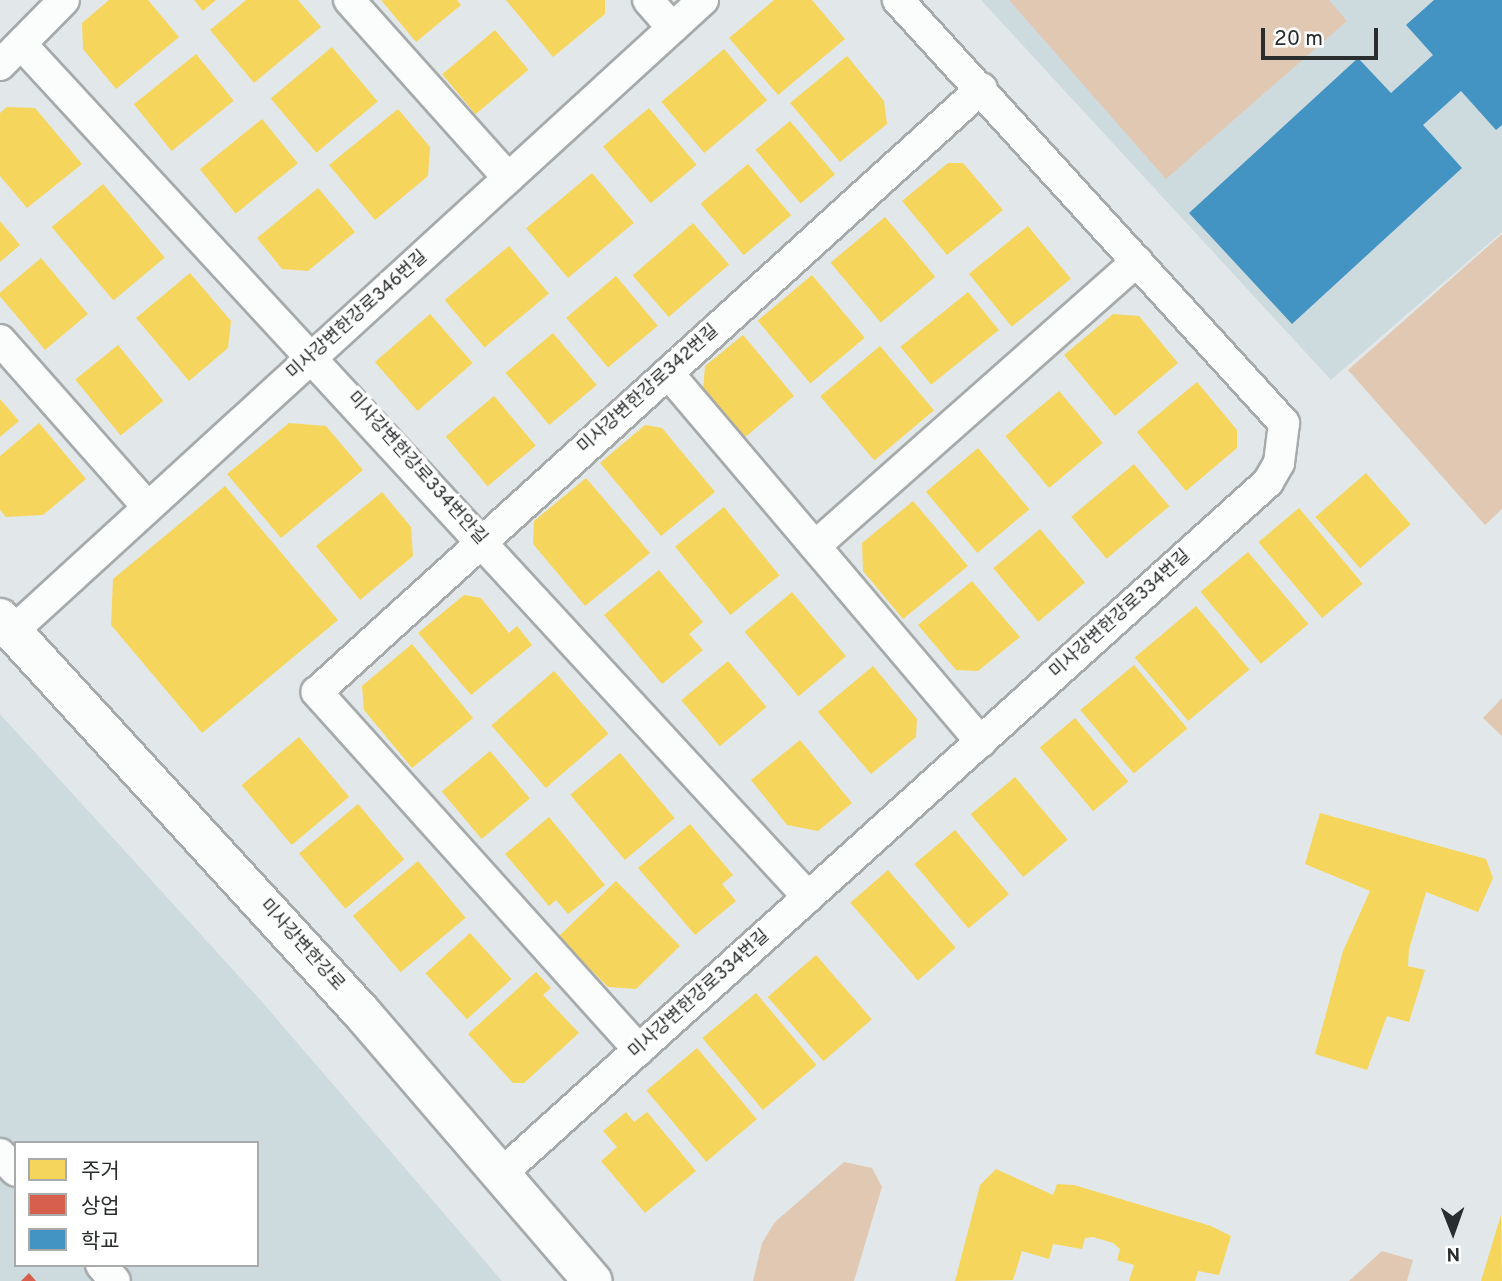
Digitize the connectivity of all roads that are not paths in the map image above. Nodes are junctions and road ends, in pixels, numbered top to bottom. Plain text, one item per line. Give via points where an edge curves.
1 (64, 0) edge
2 (349, 0) edge
3 (648, 0) edge
4 (703, 0) edge
5 (898, 0) edge
6 (672, 28) junction
7 (21, 44) junction
8 (0, 65) edge
9 (982, 88) junction
10 (508, 178) junction
11 (1137, 261) junction
12 (0, 340) edge
13 (314, 356) junction
14 (668, 373) junction
15 (147, 506) junction
16 (483, 541) junction
17 (815, 546) junction
18 (6, 625) edge
19 (981, 742) junction
20 (808, 897) junction
21 (639, 1050) junction
22 (0, 1154) edge
23 (14, 1169) edge
24 (502, 1173) junction
25 (103, 1267) edge
26 (115, 1281) edge
27 (593, 1281) edge

1 - 7 street
2 - 10 street
3 - 6 street
4 - 6 street, 미사강변한강로346번길
5 - 9 street, 미사강변한강로334번길
6 - 10 street, 미사강변한강로346번길
7 - 8 street
7 - 13 street, 미사강변한강로334번안길
9 - 11 street, 미사강변한강로334번길
9 - 14 street, 미사강변한강로342번길
10 - 13 street, 미사강변한강로346번길
11 - 17 street
11 - 19 street, 미사강변한강로334번길 via 1284,424 1279,463 1268,482
12 - 15 street
13 - 15 street, 미사강변한강로346번길
13 - 16 street, 미사강변한강로334번안길
14 - 16 street, 미사강변한강로342번길
14 - 17 street
15 - 18 street, 미사강변한강로346번길
16 - 20 street, 미사강변한강로334번안길
16 - 21 street, 미사강변한강로342번길 via 317,692
17 - 19 street
18 - 24 street, 미사강변한강로
19 - 20 street, 미사강변한강로334번길
20 - 21 street, 미사강변한강로334번길
21 - 24 street, 미사강변한강로334번길
22 - 23 street
24 - 27 street, 미사강변한강로
25 - 26 street

